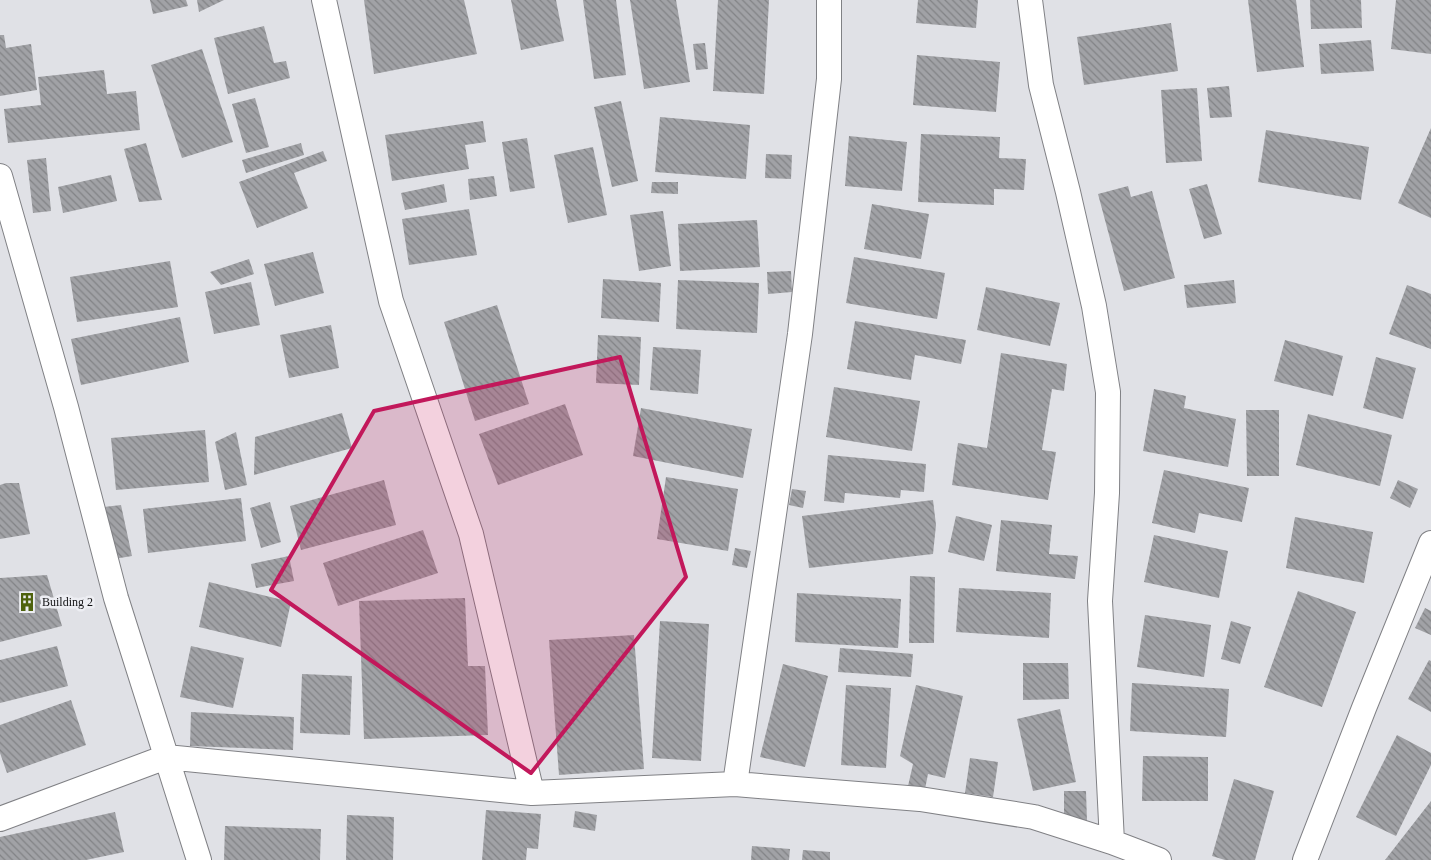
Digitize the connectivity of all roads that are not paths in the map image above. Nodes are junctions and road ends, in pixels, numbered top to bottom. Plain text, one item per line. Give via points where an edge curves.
1 (324, 0) edge
2 (829, 0) edge
3 (1030, 0) edge
4 (0, 176) edge
5 (1431, 543) edge
6 (166, 757) junction
7 (735, 784) junction
8 (532, 793) junction
9 (0, 819) edge
10 (1112, 842) junction
11 (200, 860) edge
12 (1159, 860) edge
13 (1305, 860) edge

1 - 8 street via 391,301 471,534
2 - 7 street via 829,79 800,334
3 - 10 street via 1041,85 1094,306 1108,392 1107,493 1100,601
4 - 6 street via 116,598
5 - 13 street
6 - 8 street
6 - 9 street
6 - 11 street
7 - 8 street
7 - 10 street via 920,798 1034,817
10 - 12 street

